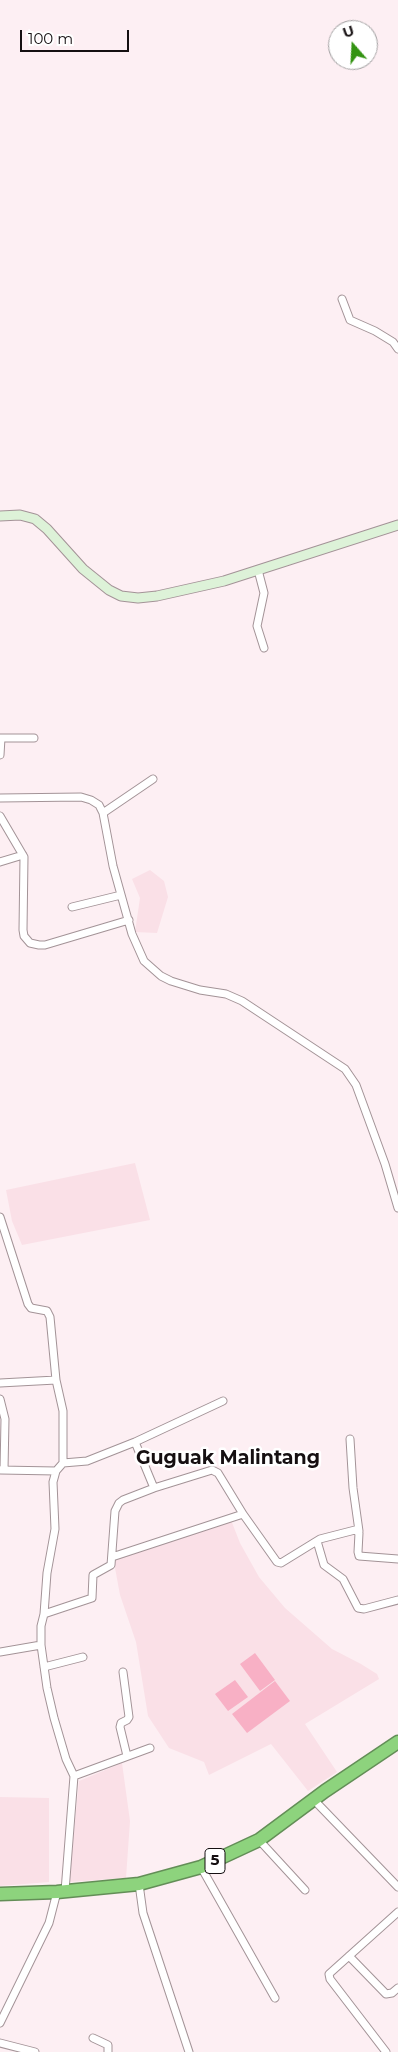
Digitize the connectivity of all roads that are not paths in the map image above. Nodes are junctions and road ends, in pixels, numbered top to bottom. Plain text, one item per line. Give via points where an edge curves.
1 (342, 299) dead end
2 (398, 349) edge
3 (0, 516) edge
4 (398, 525) edge
5 (258, 570) junction
6 (264, 648) dead end
7 (0, 738) edge
8 (34, 738) dead end
9 (0, 755) edge
10 (152, 779) dead end
11 (0, 798) edge
12 (103, 812) junction
13 (0, 816) edge
14 (23, 855) junction
15 (0, 862) edge
16 (121, 895) junction
17 (72, 907) dead end
18 (128, 920) junction
19 (398, 1208) edge
20 (0, 1218) edge
21 (56, 1380) junction
22 (0, 1383) edge
23 (0, 1398) edge
24 (223, 1401) dead end
25 (350, 1439) dead end
26 (134, 1442) junction
27 (63, 1463) junction
28 (2, 1470) edge
29 (56, 1470) junction
30 (154, 1488) junction
31 (243, 1514) junction
32 (359, 1531) junction
33 (316, 1541) junction
34 (112, 1557) junction
35 (398, 1559) edge
36 (398, 1600) edge
37 (44, 1614) junction
38 (41, 1645) junction
39 (0, 1652) edge
40 (83, 1656) dead end
41 (44, 1667) junction
42 (123, 1672) dead end
43 (398, 1742) edge
44 (150, 1748) dead end
45 (127, 1756) junction
46 (74, 1776) junction
47 (314, 1800) junction
48 (259, 1840) junction
49 (201, 1867) junction
50 (139, 1884) junction
51 (398, 1887) edge
52 (305, 1890) dead end
53 (61, 1891) junction
54 (0, 1894) edge
55 (398, 1912) edge
56 (349, 1956) junction
57 (398, 1988) edge
58 (275, 1998) dead end
59 (0, 2023) edge
60 (93, 2038) dead end
61 (0, 2043) edge
62 (35, 2052) edge
63 (108, 2052) edge
64 (189, 2052) edge
65 (386, 2052) edge

1 - 2 street via 350,320 375,331
3 - 5 main road via 20,515 35,520 48,529 83,569 121,596 157,596
4 - 5 main road
5 - 6 street via 264,593 257,626
7 - 8 street
7 - 9 street
10 - 12 street
11 - 12 street via 81,797 95,802
12 - 16 street
13 - 14 street
14 - 15 street
14 - 18 street via 23,930 30,943 45,944
16 - 17 street
16 - 18 street
18 - 19 street via 144,961 161,976 242,1001 345,1070 356,1085
20 - 21 street via 28,1304 50,1316
21 - 22 street
21 - 27 street via 63,1411
23 - 28 street via 4,1419
24 - 26 street
25 - 32 street
26 - 27 street via 87,1462
26 - 30 street
27 - 29 street
28 - 29 street
29 - 37 street via 53,1482 55,1528
30 - 31 street via 215,1471
30 - 34 street via 122,1500 116,1506
31 - 33 street via 277,1562
31 - 34 street
32 - 33 street
32 - 35 street via 359,1556
33 - 36 street via 324,1565 343,1579 358,1608
34 - 37 street via 110,1568 93,1575 93,1596 90,1600
37 - 38 street
38 - 39 street
38 - 41 street
40 - 41 street
41 - 46 street via 54,1718
42 - 45 street via 129,1717 120,1727
43 - 47 highway, 5
44 - 45 street
45 - 46 street
46 - 53 street
47 - 48 highway, 5
47 - 51 street
48 - 49 highway, 5
48 - 52 street
49 - 50 highway, 5
49 - 58 street
50 - 53 highway, 5
50 - 64 street via 144,1913
53 - 54 highway, 5
53 - 59 street via 49,1923
55 - 56 street
56 - 57 street via 386,1994 392,1994
56 - 65 street via 332,1971 330,1979
60 - 63 street via 108,2045
61 - 62 street

